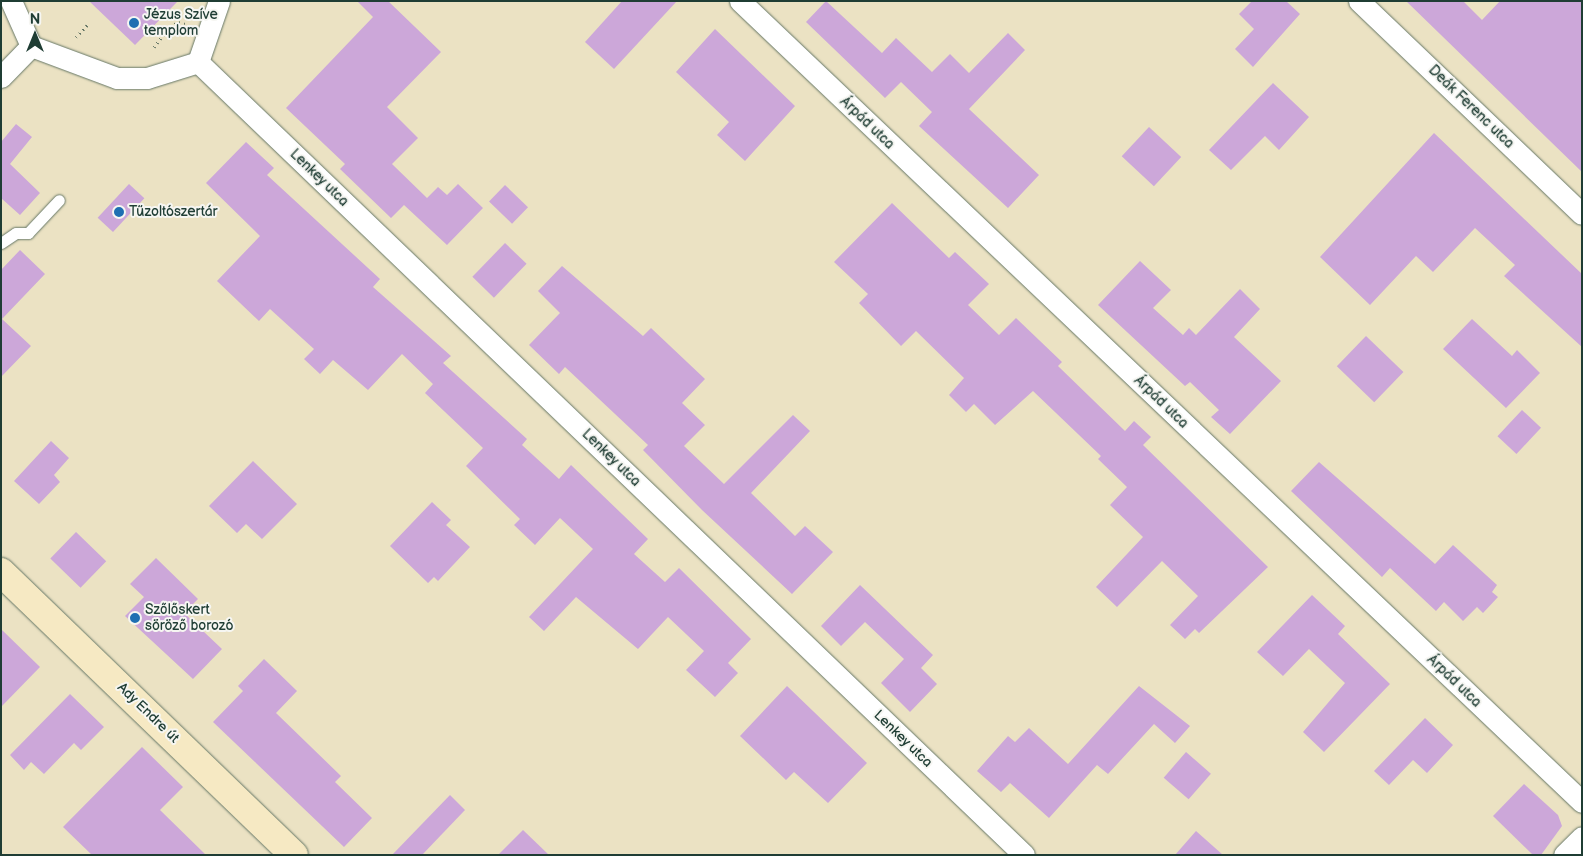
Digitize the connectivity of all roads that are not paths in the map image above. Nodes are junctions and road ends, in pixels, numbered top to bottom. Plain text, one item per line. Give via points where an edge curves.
1 (11, 1) edge
2 (219, 1) edge
3 (740, 1) edge
4 (1359, 1) edge
5 (32, 46) junction
6 (198, 62) junction
7 (1, 77) edge
8 (60, 200) dead end
9 (1582, 214) edge
10 (1, 243) edge
11 (1, 572) edge
12 (1582, 802) edge
13 (1582, 837) edge
14 (294, 855) edge
15 (1024, 855) edge
16 (1564, 855) edge

1 - 5 street
2 - 6 street
3 - 12 street, Árpád utca
4 - 9 street, Deák Ferenc utca
5 - 6 street via 117,78 147,78
5 - 7 street
6 - 15 street, Lenkey utca
8 - 10 lane via 28,233 16,234
11 - 14 street, Ady Endre út
13 - 16 street

